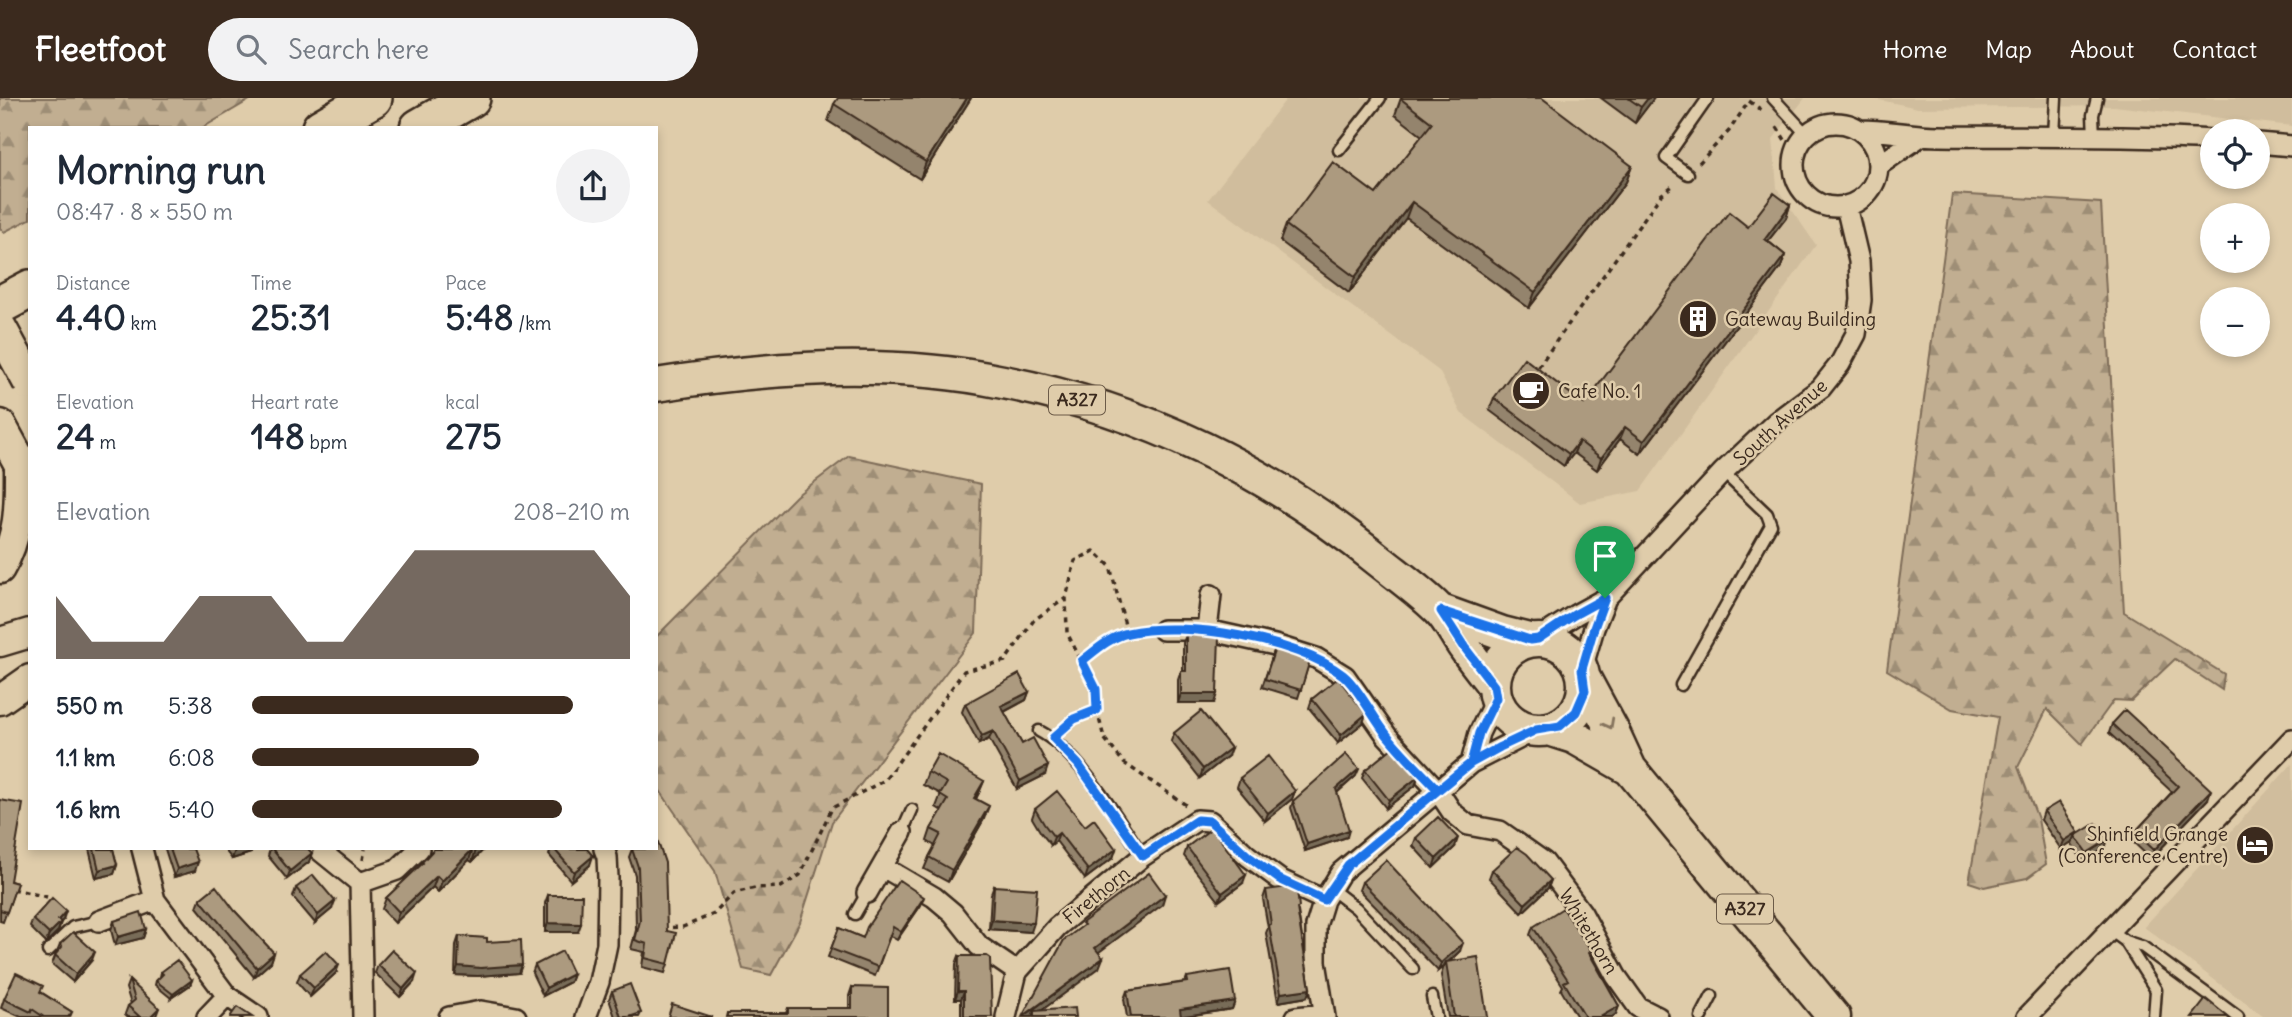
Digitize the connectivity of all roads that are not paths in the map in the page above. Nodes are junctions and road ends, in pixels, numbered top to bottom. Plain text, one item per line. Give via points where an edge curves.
1 (373, 98) edge
2 (471, 98) edge
3 (1380, 98) edge
4 (1708, 98) edge
5 (1773, 98) edge
6 (2056, 98) edge
7 (2097, 98) edge
8 (324, 126) edge
9 (422, 126) edge
10 (1860, 130) junction
11 (1807, 135) junction
12 (1922, 136) junction
13 (2054, 136) junction
14 (2094, 137) junction
15 (2200, 140) edge
16 (2270, 144) edge
17 (2292, 146) edge
18 (1339, 150) dead end
19 (1878, 166) junction
20 (1688, 174) road end
21 (1846, 206) junction
22 (28, 290) edge
23 (0, 305) edge
24 (0, 328) edge
25 (28, 342) edge
26 (0, 357) edge
27 (28, 379) edge
28 (658, 385) edge
29 (0, 426) edge
30 (24, 472) edge
31 (1723, 472) junction
32 (0, 569) edge
33 (1211, 595) dead end
34 (1605, 598) junction
35 (1441, 611) junction
36 (1163, 630) road end
37 (1207, 630) junction
38 (28, 634) edge
39 (1534, 640) junction
40 (0, 642) edge
41 (1584, 675) junction
42 (28, 680) edge
43 (1681, 685) dead end
44 (1495, 692) junction
45 (0, 700) edge
46 (1542, 730) junction
47 (1039, 731) dead end
48 (2292, 739) edge
49 (1471, 763) junction
50 (1629, 769) junction
51 (1438, 790) junction
52 (912, 810) dead end
53 (902, 832) joint
54 (142, 850) edge
55 (319, 850) edge
56 (418, 850) edge
57 (604, 850) edge
58 (1143, 856) junction
59 (883, 867) junction
60 (360, 883) junction
61 (867, 892) joint
62 (1327, 894) junction
63 (155, 900) junction
64 (855, 914) dead end
65 (99, 921) joint
66 (2118, 936) junction
67 (48, 951) dead end
68 (1413, 969) dead end
69 (1017, 972) junction
70 (227, 996) junction
71 (1712, 996) dead end
72 (1432, 997) dead end
73 (1634, 1012) edge
74 (1325, 1015) edge
75 (207, 1017) edge
76 (258, 1017) edge
77 (363, 1017) edge
78 (449, 1017) edge
79 (516, 1017) edge
80 (586, 1017) edge
81 (1006, 1017) edge
82 (1296, 1017) edge
83 (1436, 1017) edge
84 (1658, 1017) edge
85 (1701, 1017) edge
86 (1834, 1017) edge
87 (2027, 1017) edge
88 (2154, 1017) edge
89 (2238, 1017) edge

1 - 8 highway
2 - 9 highway
3 - 18 lane
4 - 20 lane via 1666,158
5 - 11 lane
6 - 13 lane
7 - 14 lane
10 - 11 street via 1833,123
10 - 12 street
10 - 19 street via 1875,148
11 - 21 street via 1794,163 1799,185 1814,200
12 - 13 street
12 - 19 street
13 - 14 street
14 - 15 street
16 - 17 street
19 - 21 street via 1868,192
21 - 31 street, South Avenue via 1858,261 1861,300 1856,334 1821,388 1777,421
22 - 23 highway
24 - 27 main road, bridge
25 - 26 highway
28 - 35 main road, A327 via 762,371 838,368 927,371 1002,381 1071,398 1166,430 1259,477 1348,535
29 - 30 main road
30 - 32 main road via 15,537
31 - 34 street, South Avenue
31 - 43 lane via 1767,514 1770,525
33 - 37 street
34 - 39 street, South Avenue
34 - 41 street, South Avenue
35 - 39 main road, A327
35 - 44 main road, A327
36 - 37 street, Whitethorn
37 - 51 street, Whitethorn via 1316,658 1345,677 1387,736
38 - 40 main road
39 - 41 main road via 1565,647
39 - 44 main road via 1518,645 1500,662
41 - 46 main road via 1582,702 1576,712 1560,726
41 -> 50 main road, A327
42 - 45 main road
44 - 46 main road via 1511,720
44 - 49 street
46 - 49 street
46 - 50 main road, A327 via 1574,737
47 - 58 lane via 1053,738 1078,764
48 - 66 street
49 - 51 street
50 - 86 main road, A327
51 - 62 street via 1348,865
51 - 73 street, Whitethorn via 1451,812 1468,825 1500,831 1544,862 1582,913
52 - 53 lane
53 - 59 street
54 - 63 street
55 - 60 street
56 - 60 street via 397,870
57 - 80 street via 607,944
58 - 62 street, Firethorn via 1197,820 1210,821 1279,879
58 - 69 street, Firethorn via 1057,927
59 - 61 street
59 - 69 street via 934,897 979,946
60 - 77 street
61 - 64 lane
62 - 68 lane via 1356,908
62 - 74 street via 1314,943
63 - 65 street
63 - 70 street
65 - 67 lane via 73,927
66 - 87 street
66 - 88 lane via 2156,990
66 - 89 lane via 2143,947
69 - 81 street, Firethorn
70 - 75 street
70 - 76 street
71 - 85 lane
72 - 83 lane
73 - 84 street, Whitethorn
74 - 82 street
78 - 79 street via 481,1011

